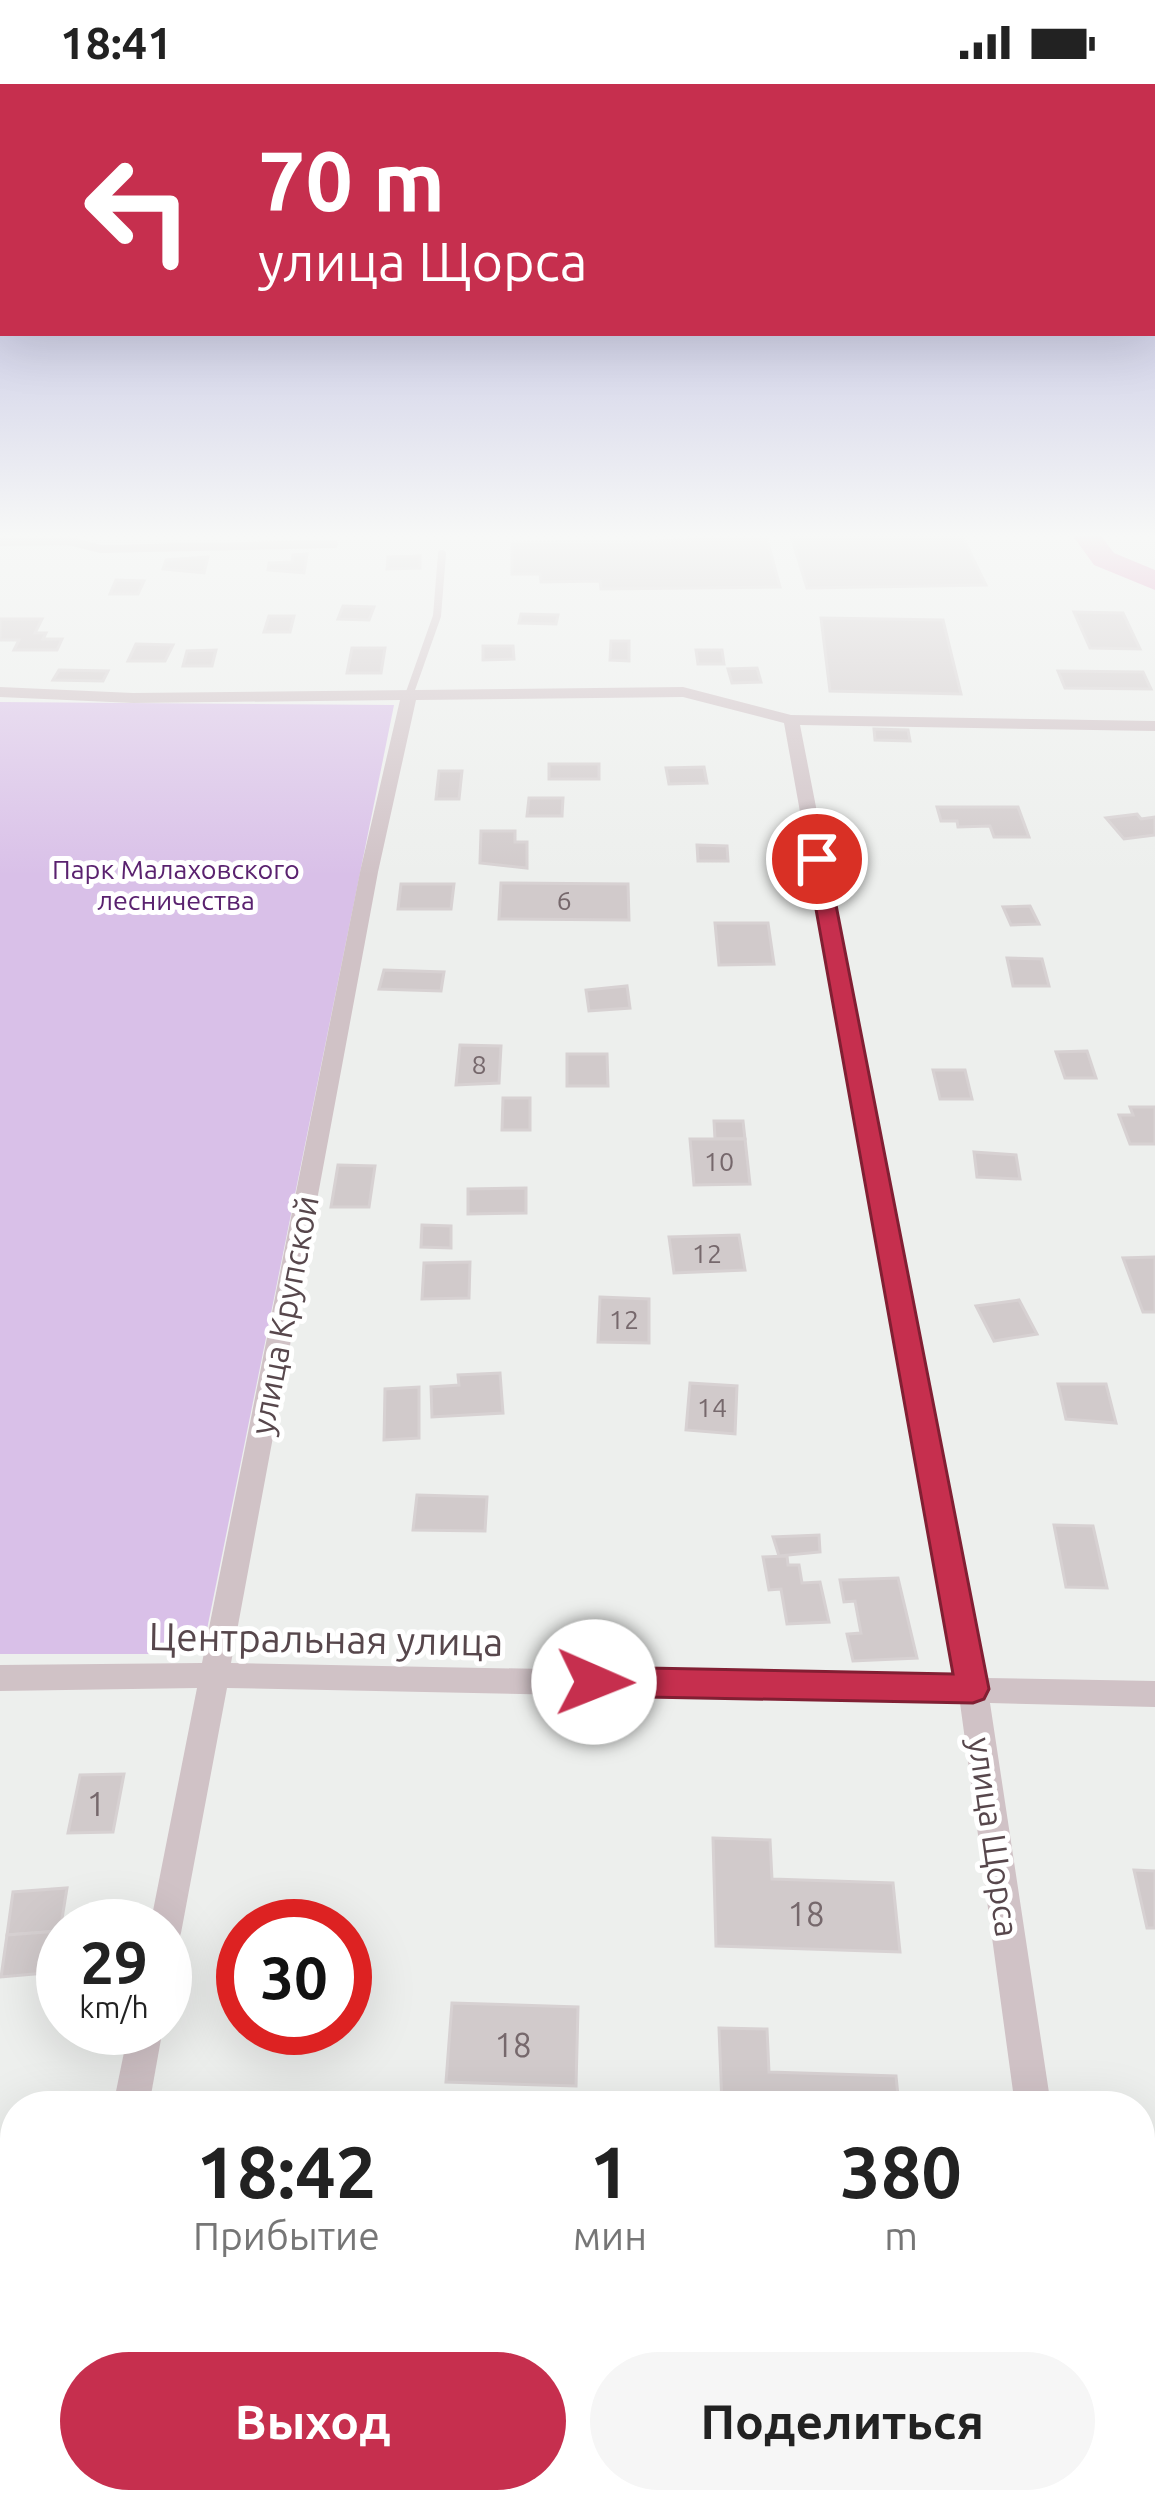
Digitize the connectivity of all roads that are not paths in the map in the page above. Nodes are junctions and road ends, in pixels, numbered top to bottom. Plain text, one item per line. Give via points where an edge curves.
1 (425, 649) edge
2 (0, 692) edge
3 (408, 698) junction
4 (791, 720) junction
5 (1155, 726) edge
6 (215, 1675) junction
7 (0, 1678) edge
8 (973, 1689) junction
9 (1155, 1694) edge
10 (172, 1899) edge
11 (141, 2055) edge
12 (134, 2091) edge
13 (1031, 2091) edge

1 - 3 lane
2 - 3 street
3 - 4 street via 683,692
3 - 6 street, улица Крупской
4 - 5 street
4 - 8 street, улица Щорса
6 - 7 street, Центральная улица
6 - 8 street, Центральная улица
6 - 10 street, улица Крупской
8 - 9 street, Центральная улица
8 - 13 street, улица Щорса
11 - 12 street

